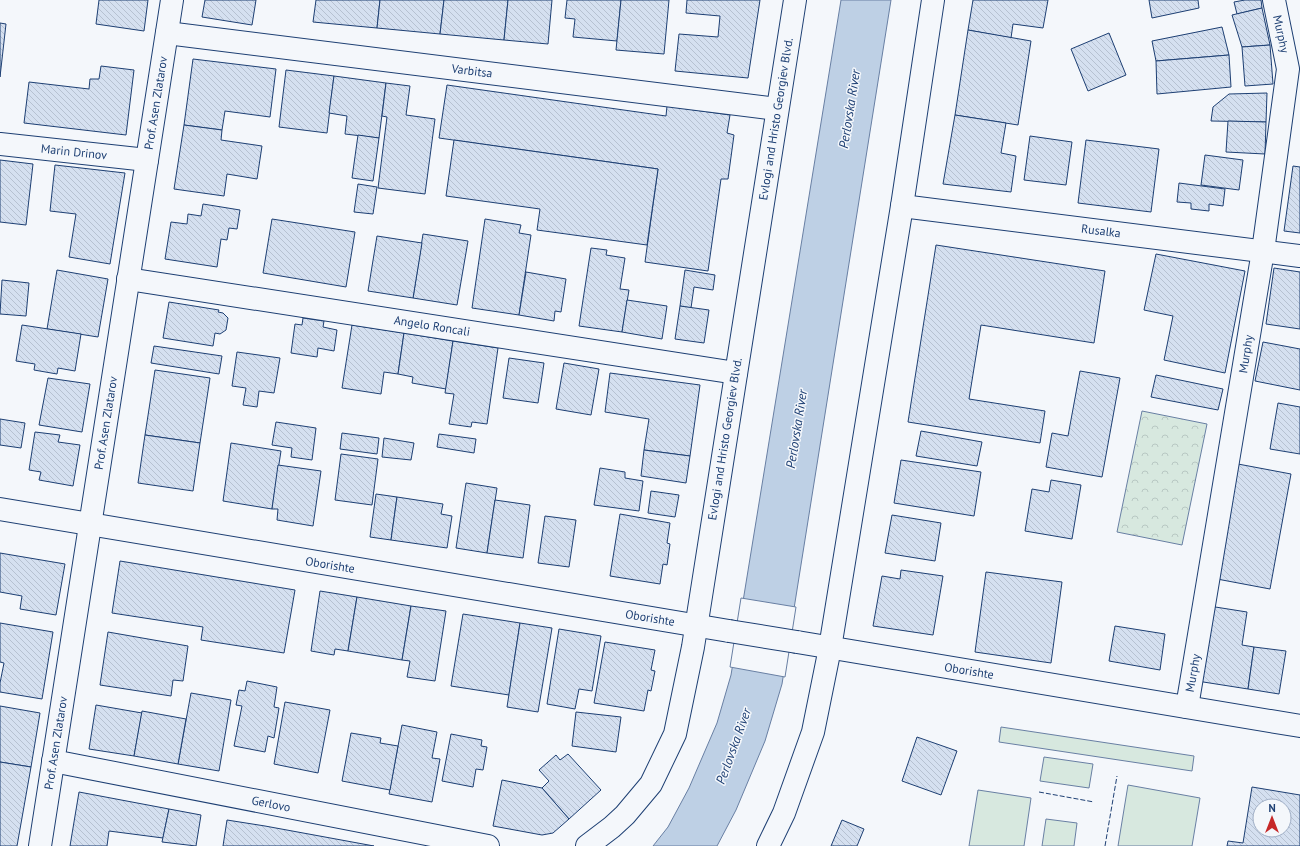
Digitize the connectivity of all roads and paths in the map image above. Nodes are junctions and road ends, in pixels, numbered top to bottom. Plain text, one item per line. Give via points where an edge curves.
1 (172, 0) edge
2 (795, 0) edge
3 (933, 0) edge
4 (1274, 0) edge
5 (167, 33) junction
6 (1294, 70) edge
7 (777, 110) junction
8 (0, 144) edge
9 (147, 160) junction
10 (902, 206) junction
11 (1263, 251) junction
12 (1300, 256) edge
13 (128, 279) junction
14 (736, 373) junction
15 (0, 509) edge
16 (90, 524) junction
17 (696, 625) junction
18 (830, 648) junction
19 (1187, 707) junction
20 (1300, 726) edge
21 (53, 761) junction
22 (40, 846) edge
23 (488, 846) edge
24 (587, 846) edge
25 (768, 846) edge

1 - 5 street, Prof. Asen Zlatarov
2 - 7 street, Evlogi and Hristo Georgiev Blvd.
3 - 10 street
4 - 6 street, Murphy
5 - 7 street, Varbitsa
5 - 9 street, Prof. Asen Zlatarov
6 - 11 street, Murphy
7 - 14 street, Evlogi and Hristo Georgiev Blvd.
8 - 9 street, Marin Drinov
9 - 13 street, Prof. Asen Zlatarov
10 - 11 street, Rusalka
10 - 18 street
11 - 12 street, Rusalka
11 - 19 street, Murphy
13 - 14 street, Angelo Roncali
13 - 16 street, Prof. Asen Zlatarov
14 - 17 street, Evlogi and Hristo Georgiev Blvd.
15 - 16 street, Oborishte
16 - 17 street, Oborishte
16 - 21 street, Prof. Asen Zlatarov
17 - 18 street, Oborishte, bridge
17 - 24 street, Evlogi and Hristo Georgiev Blvd. via 675,734 651,784 612,827
18 - 19 street, Oborishte
18 - 25 street via 812,732 784,813
19 - 20 street, Oborishte
21 - 22 street, Prof. Asen Zlatarov
21 - 23 street, Gerlovo

